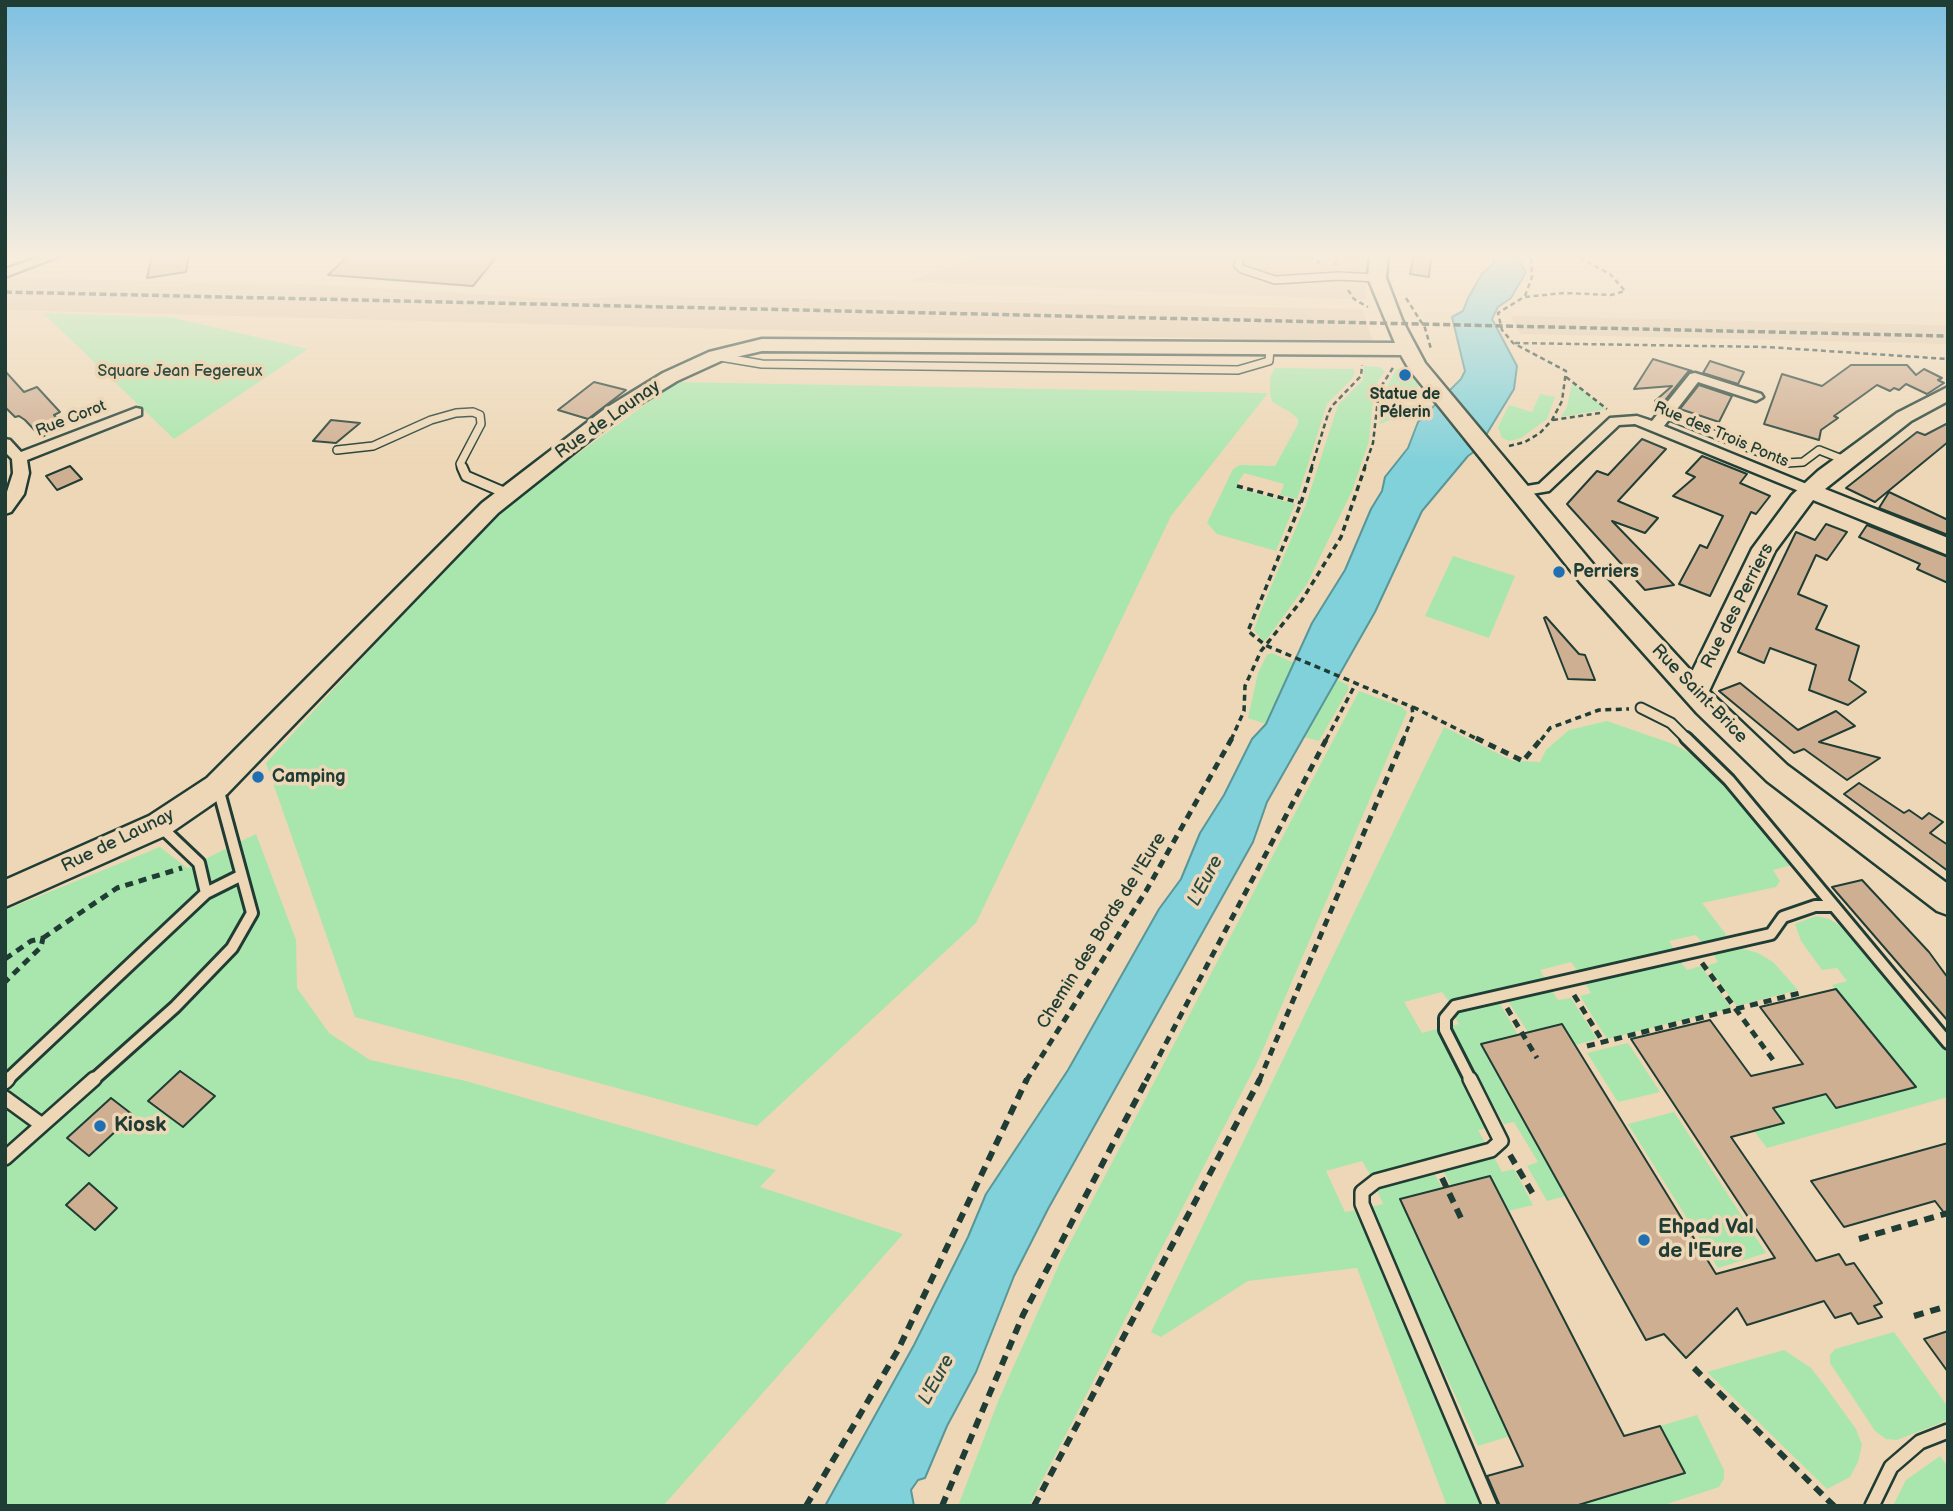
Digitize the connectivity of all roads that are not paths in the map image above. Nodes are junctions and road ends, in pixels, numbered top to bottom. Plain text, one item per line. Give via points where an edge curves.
1 (1383, 325) edge
2 (1388, 359) junction
3 (1948, 393) edge
4 (1756, 397) dead end
5 (136, 412) dead end
6 (1661, 421) junction
7 (5, 443) edge
8 (337, 450) dead end
9 (19, 458) junction
10 (1847, 461) junction
11 (1520, 491) junction
12 (1808, 491) junction
13 (509, 494) junction
14 (5, 509) edge
15 (1948, 547) edge
16 (1695, 692) junction
17 (1641, 708) road end
18 (217, 786) junction
19 (159, 825) junction
20 (240, 876) junction
21 (206, 893) junction
22 (5, 894) edge
23 (1948, 902) edge
24 (1834, 906) junction
25 (1948, 1043) edge
26 (5, 1082) edge
27 (5, 1098) edge
28 (42, 1125) junction
29 (5, 1158) edge
30 (1948, 1431) edge
31 (1490, 1506) edge
32 (1872, 1506) edge

1 - 2 street, Rue Saint-Brice
2 - 11 street, Rue Saint-Brice via 1416,365 1494,448
2 - 13 street, Rue de Launay via 1270,348 762,345 716,356 670,377 613,412
3 - 10 street, Rue des Perriers via 1904,417
4 - 6 street via 1695,377
5 - 9 street, Rue Corot
6 - 10 lane via 1787,463 1803,462 1818,450
6 - 11 street, Rue des Trois Ponts via 1615,421 1544,488
6 - 12 street, Rue des Trois Ponts
7 - 9 street
8 - 13 lane via 373,446 430,420 472,412 480,415 481,424 460,464 466,476
9 - 14 street via 16,494
10 - 12 street, Rue des Perriers
11 - 16 street, Rue Saint-Brice
12 - 15 street
12 - 16 street, Rue des Perriers via 1764,549
13 - 18 street, Rue de Launay via 490,508
16 - 23 street, Rue Saint-Brice via 1777,773
17 - 24 lane via 1671,723 1730,780
18 - 19 street, Rue de Launay
18 - 20 lane
19 - 21 lane via 200,863
19 - 22 street, Rue de Launay
20 - 21 lane
20 - 28 lane via 251,913 232,948 175,1006
21 - 26 lane
24 - 25 lane
24 - 31 lane via 1815,906 1783,918 1771,934 1455,1006 1445,1018 1445,1030 1501,1141 1491,1150 1376,1181 1362,1192 1362,1205
27 - 28 lane
28 - 29 lane
30 - 32 lane via 1920,1442 1891,1467

